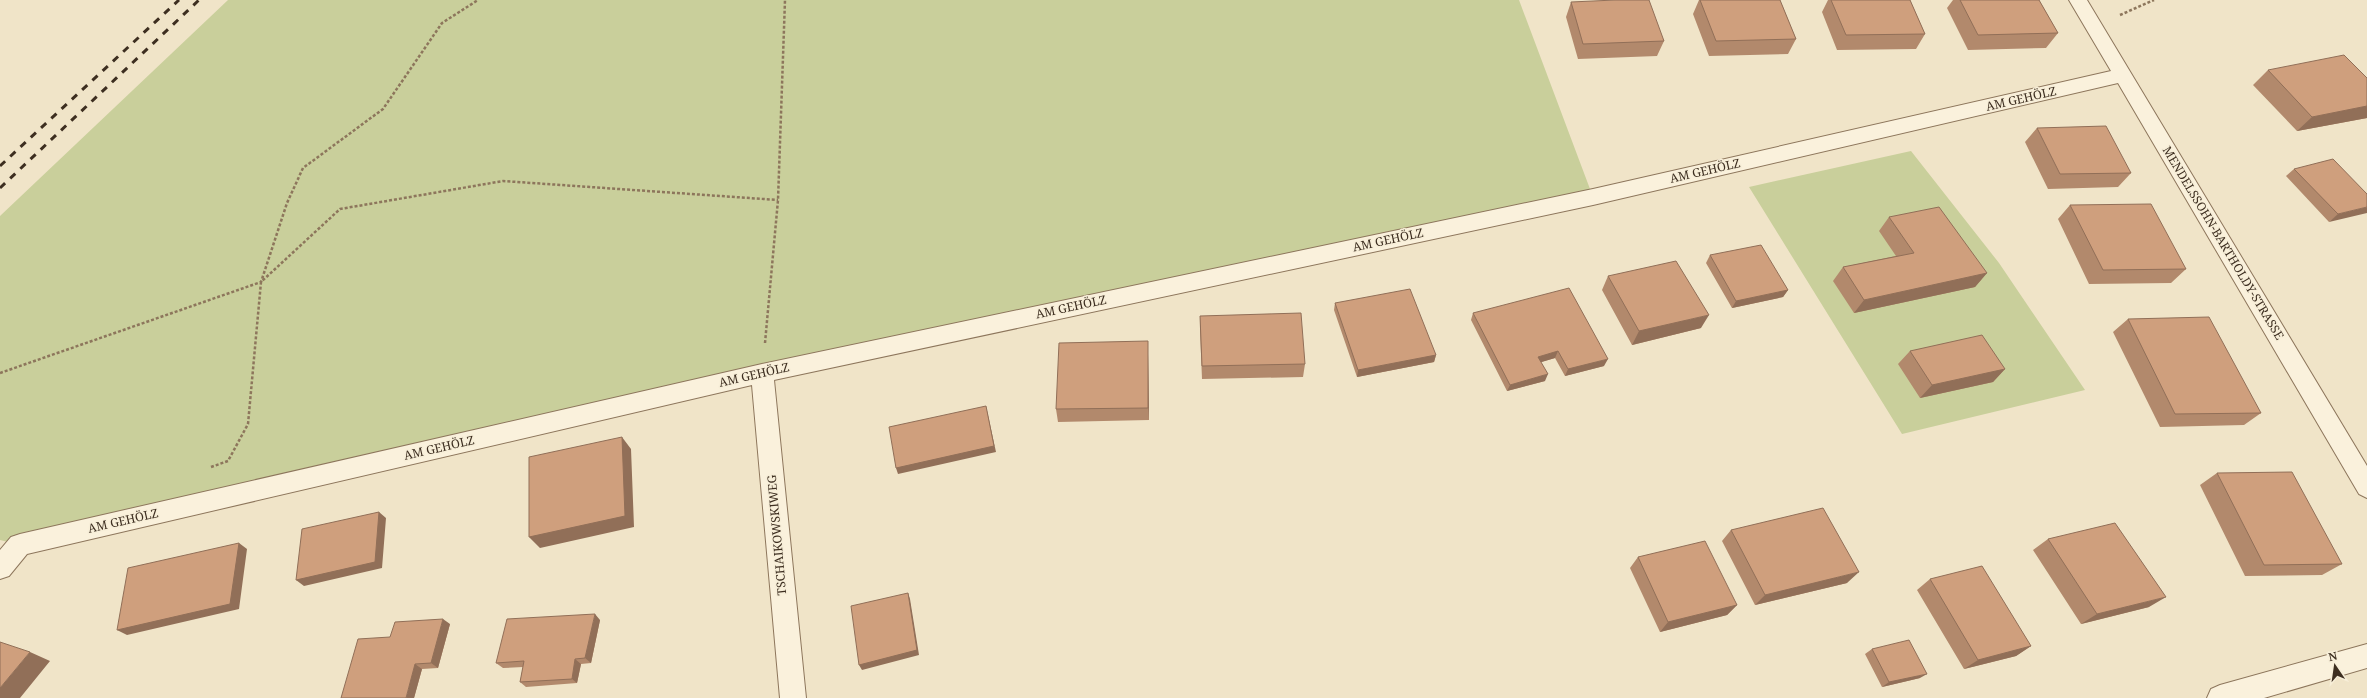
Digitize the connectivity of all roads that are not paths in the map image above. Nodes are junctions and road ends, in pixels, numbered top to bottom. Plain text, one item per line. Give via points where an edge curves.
1 (2078, 0) edge
2 (2124, 75) junction
3 (762, 373) junction
4 (2367, 487) edge
5 (0, 568) edge
6 (2367, 656) edge
7 (793, 698) edge
8 (2220, 698) edge

1 - 2 street, MENDELSSOHN-BARTHOLDY-STRASSE
2 - 3 street, AM GEHÖLZ via 1593,197
2 - 4 street, MENDELSSOHN-BARTHOLDY-STRASSE
3 - 5 street, AM GEHÖLZ via 20,545
3 - 7 street, TSCHAIKOWSKIWEG
6 - 8 street

